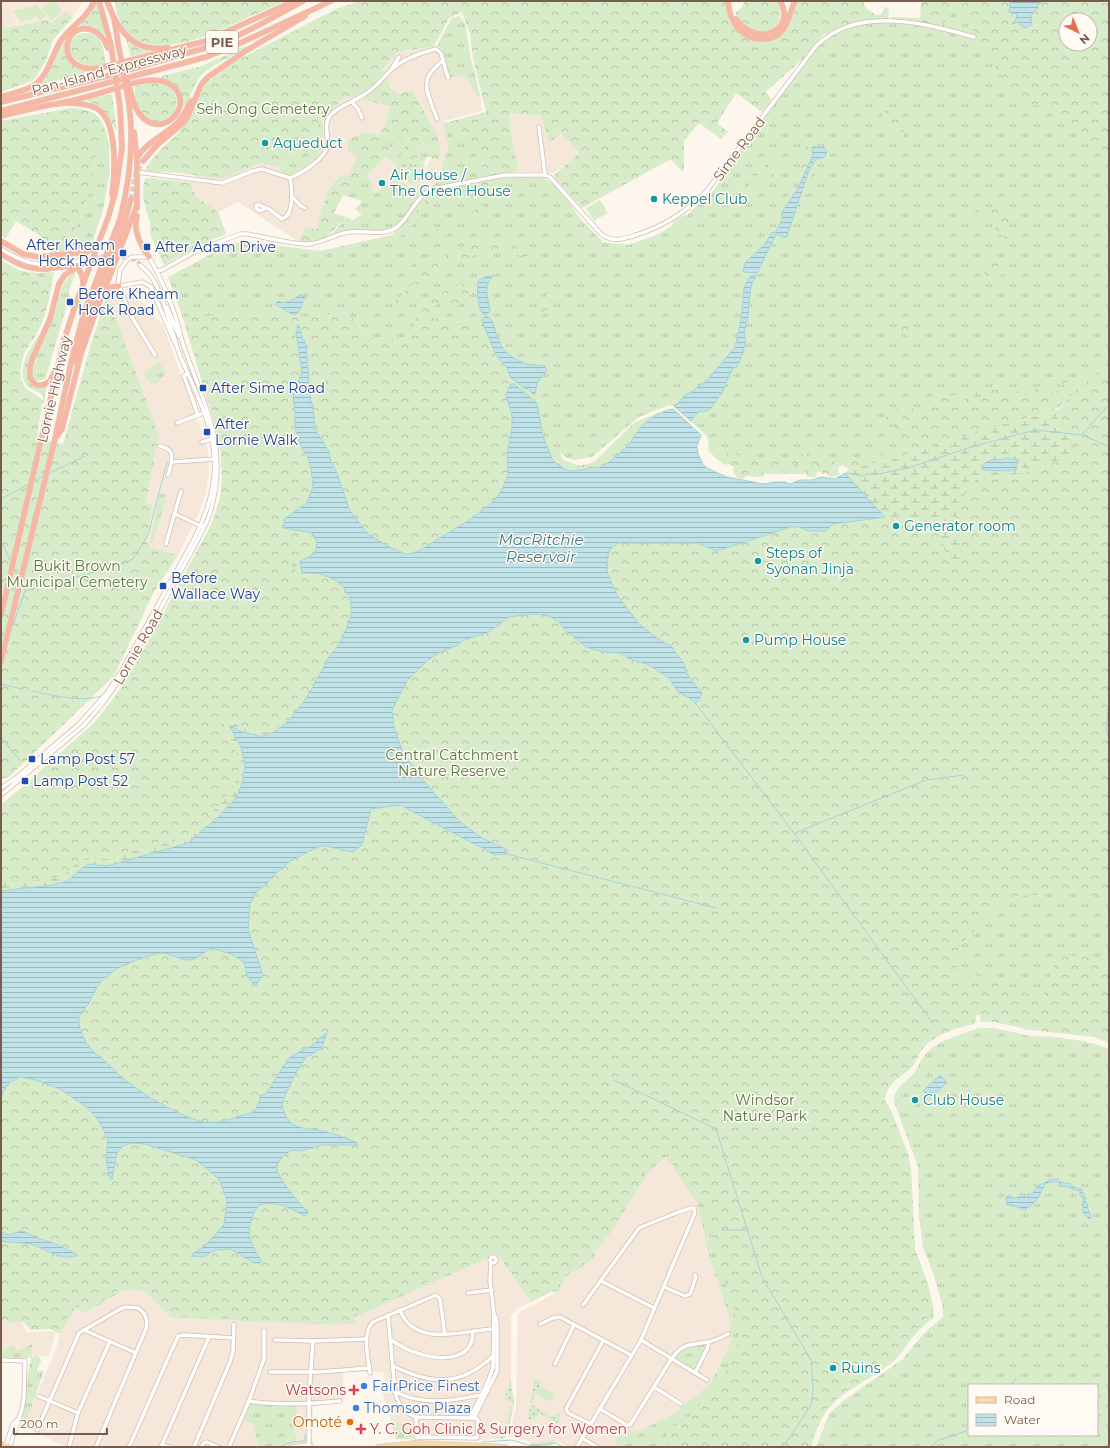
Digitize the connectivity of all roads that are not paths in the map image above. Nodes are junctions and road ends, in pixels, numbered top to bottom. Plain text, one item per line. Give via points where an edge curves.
1 (94, 1) edge
2 (99, 1) edge
3 (107, 1) edge
4 (294, 1) edge
5 (303, 1) edge
6 (331, 1) edge
7 (729, 1) edge
8 (780, 1) edge
9 (795, 1) edge
10 (310, 11) junction
11 (114, 18) junction
12 (974, 37) dead end
13 (109, 46) junction
14 (184, 47) junction
15 (399, 57) dead end
16 (443, 60) junction
17 (389, 72) junction
18 (448, 78) dead end
19 (201, 85) junction
20 (1, 97) edge
21 (1, 102) edge
22 (352, 102) junction
23 (56, 104) junction
24 (131, 104) junction
25 (1, 111) edge
26 (1, 116) edge
27 (362, 118) dead end
28 (437, 119) dead end
29 (132, 125) junction
30 (539, 127) dead end
31 (137, 159) junction
32 (143, 161) tunnel mouth
33 (136, 172) junction
34 (545, 175) junction
35 (290, 178) junction
36 (292, 197) junction
37 (131, 199) tunnel mouth
38 (113, 203) junction
39 (137, 205) junction
40 (266, 208) dead end
41 (305, 208) dead end
42 (1, 241) edge
43 (98, 244) junction
44 (1, 248) edge
45 (197, 252) junction
46 (1, 254) edge
47 (148, 257) junction
48 (79, 263) junction
49 (157, 271) junction
50 (118, 276) junction
51 (159, 276) junction
52 (109, 278) junction
53 (83, 283) junction
54 (128, 284) junction
55 (116, 286) junction
56 (104, 291) junction
57 (180, 337) junction
58 (178, 348) junction
59 (155, 355) dead end
60 (60, 359) junction
61 (188, 373) junction
62 (193, 373) junction
63 (68, 377) junction
64 (195, 405) junction
65 (201, 406) junction
66 (203, 413) junction
67 (198, 415) junction
68 (177, 423) dead end
69 (209, 423) junction
70 (213, 439) junction
71 (202, 442) dead end
72 (54, 444) junction
73 (160, 446) dead end
74 (216, 459) junction
75 (172, 462) junction
76 (168, 475) dead end
77 (182, 491) dead end
78 (175, 514) junction
79 (202, 527) junction
80 (166, 544) dead end
81 (1, 615) edge
82 (139, 643) junction
83 (1, 661) edge
84 (1, 788) edge
85 (1, 795) edge
86 (491, 1262) dead end
87 (695, 1275) dead end
88 (601, 1280) junction
89 (664, 1287) junction
90 (492, 1290) junction
91 (468, 1293) dead end
92 (583, 1305) dead end
93 (654, 1308) junction
94 (400, 1310) junction
95 (494, 1314) junction
96 (388, 1315) junction
97 (234, 1324) dead end
98 (540, 1324) dead end
99 (574, 1324) junction
100 (493, 1329) junction
101 (84, 1330) junction
102 (264, 1330) dead end
103 (473, 1331) junction
104 (728, 1334) dead end
105 (445, 1335) junction
106 (209, 1337) junction
107 (234, 1338) junction
108 (366, 1339) junction
109 (390, 1339) junction
110 (275, 1340) dead end
111 (641, 1340) junction
112 (110, 1341) junction
113 (312, 1341) junction
114 (603, 1341) junction
115 (709, 1342) junction
116 (136, 1353) junction
117 (631, 1355) junction
118 (493, 1356) junction
119 (672, 1358) junction
120 (1, 1360) edge
121 (555, 1364) dead end
122 (392, 1366) junction
123 (369, 1368) junction
124 (270, 1372) dead end
125 (310, 1372) junction
126 (370, 1373) dead end
127 (696, 1373) junction
128 (707, 1380) dead end
129 (654, 1387) junction
130 (395, 1392) junction
131 (38, 1396) dead end
132 (482, 1396) junction
133 (340, 1400) dead end
134 (50, 1401) junction
135 (249, 1401) junction
136 (309, 1404) junction
137 (681, 1404) dead end
138 (600, 1409) junction
139 (78, 1413) junction
140 (416, 1417) junction
141 (472, 1418) junction
142 (591, 1424) junction
143 (37, 1430) dead end
144 (417, 1437) junction
145 (582, 1438) junction
146 (417, 1443) junction
147 (7, 1446) edge
148 (162, 1446) edge
149 (310, 1446) edge
150 (388, 1446) edge
151 (69, 1447) edge
152 (96, 1447) edge
153 (129, 1447) edge
154 (170, 1447) edge
155 (194, 1447) edge
156 (201, 1447) edge
157 (218, 1447) edge
158 (228, 1447) edge
159 (291, 1447) edge
160 (378, 1447) edge
161 (503, 1447) edge
162 (577, 1447) edge
163 (597, 1447) edge

1 - 20 highway via 86,15 64,37 40,80 34,85
2 - 13 highway
3 - 11 highway
4 - 14 highway via 217,36
5 - 21 highway, Pan-Island Expressway / PIE via 244,32 205,48
6 - 10 highway, Pan-Island Expressway / PIE
7 - 8 highway via 733,15 741,26 764,35 774,32 783,19
7 - 9 highway via 735,24 743,33 753,39 767,39 774,38 784,28
10 - 19 highway via 230,61
10 - 25 highway, Pan-Island Expressway / PIE via 206,57
11 - 14 highway via 128,38 142,46 158,49
11 - 24 highway, bridge
12 - 34 street, Sime Road via 919,24 890,21 853,24 831,33 816,46 705,193 687,209 650,231 622,240 605,238 561,188
13 - 14 highway via 97,32 83,29 70,36 66,51 75,64 96,69
13 - 38 highway, bridge via 120,107 122,148
15 - 17 street
16 - 17 street via 441,53 436,49 410,58
16 - 18 street
16 - 28 street via 426,80
17 - 22 street via 367,93
19 - 31 highway via 181,119 151,143
19 - 32 highway via 187,118
22 - 27 street
22 - 35 street via 329,117 325,153 304,171
23 - 24 highway via 143,81 152,81 165,82 173,86 178,93 180,104 179,111 172,119 166,123 155,124 141,116
23 - 26 highway
23 - 38 highway via 87,105 98,109 105,116 115,156
24 - 29 highway
29 - 31 highway
29 - 63 highway, Lornie Highway via 130,170 120,219 84,313
30 - 34 street
31 - 33 highway
33 - 35 street via 222,183 262,169
33 - 39 highway
34 - 45 street via 505,175 432,189 421,196 397,227 387,232 349,232 309,244 240,234
35 - 36 street
36 - 40 street via 285,218
36 - 41 street
37 - 63 highway
38 - 43 highway, Lornie Highway
39 - 47 highway via 136,230
39 - 52 highway
42 - 43 highway via 28,256 38,257 87,252
43 - 53 highway, Lornie Highway
44 - 48 street via 35,262
45 - 49 street
45 - 51 street
46 - 48 highway via 22,266 34,268 46,269
47 - 49 street, Lornie Road
47 - 50 street via 129,258
48 - 53 highway
48 - 60 highway via 65,275 60,284 50,319 31,362 32,381 43,386 48,383
49 - 51 street, Lornie Road
50 - 54 street via 123,283
50 - 55 street
51 - 57 street, Lornie Road via 174,312
52 - 55 highway
52 - 56 highway
53 - 60 highway, Lornie Highway
54 - 55 street
54 - 58 street via 142,282 151,287
55 - 56 highway
55 - 59 street
56 - 72 highway via 81,354 62,429
57 - 58 street via 154,278 140,264 150,274 157,287
57 - 62 street, Lornie Road
58 - 61 street, Lornie Road
60 - 81 highway, Lornie Highway
61 - 62 street
61 - 64 street, Lornie Road via 184,376
61 - 65 street, Lornie Road
62 - 69 street, Lornie Road
63 - 72 highway, Lornie Highway
64 - 65 street
64 - 67 street, Lornie Road
65 - 66 street, Lornie Road
66 - 67 street
66 - 69 street, Lornie Road
67 - 68 street
69 - 70 street, Lornie Road
70 - 71 street
70 - 74 street, Lornie Road
72 - 83 highway, Lornie Highway
73 - 75 street via 170,450
74 - 75 street
74 - 79 street, Lornie Road via 212,494
75 - 76 street
77 - 78 street
78 - 79 street
78 - 80 street
79 - 82 street, Lornie Road
82 - 84 street, Lornie Road via 90,714
82 - 85 street, Lornie Road via 118,684 94,715
86 - 90 street
87 - 89 street via 688,1296
88 - 89 street via 639,1228 694,1208 695,1213
88 - 92 street
88 - 93 street
89 - 93 street
90 - 91 street
90 - 95 street
93 - 111 street
94 - 96 street
94 - 105 street via 404,1318 419,1330 434,1335
94 - 105 street via 434,1295 438,1296
95 - 100 street
95 - 141 street via 497,1324 498,1371
96 - 108 street via 370,1324
96 - 109 street
97 - 107 street
98 - 99 street via 557,1317
99 - 114 street
99 - 121 street
100 - 103 street
100 - 118 street
101 - 112 street
101 - 116 street via 122,1308 138,1308 145,1315 147,1325
101 - 134 street via 78,1334
102 - 135 street via 264,1359
103 - 105 street
103 - 109 street via 471,1345 466,1351 445,1357 414,1352
104 - 115 street
106 - 107 street
106 - 148 street
106 - 153 street via 178,1336
107 - 155 street via 230,1362
108 - 113 street
108 - 123 street
109 - 122 street
110 - 113 street
111 - 117 street
111 - 119 street
112 - 116 street
112 - 139 street
113 - 125 street
114 - 117 street
114 - 142 street via 566,1409 568,1413
115 - 119 street via 684,1346
115 - 127 street
116 - 152 street
117 - 138 street
118 - 122 street via 465,1376 445,1380 419,1378
118 - 132 street via 493,1372
119 - 127 street
119 - 129 street
120 - 147 street via 25,1361 24,1397
122 - 130 street
123 - 125 street
123 - 126 street
124 - 125 street
125 - 136 street
127 - 128 street
129 - 137 street
129 - 138 street via 630,1425
130 - 132 street via 409,1398 432,1402
130 - 140 street via 399,1403
131 - 134 street
132 - 141 street
133 - 136 street
134 - 139 street
134 - 143 street
135 - 136 street
135 - 158 street
136 - 149 street
138 - 142 street
139 - 151 street
140 - 141 street
140 - 144 street
141 - 144 street via 478,1420 477,1438
142 - 145 street
144 - 146 street
145 - 162 street
145 - 163 street
146 - 150 main road
146 - 161 main road
148 - 154 street
149 - 159 street
150 - 160 main road
156 - 157 street via 207,1442

